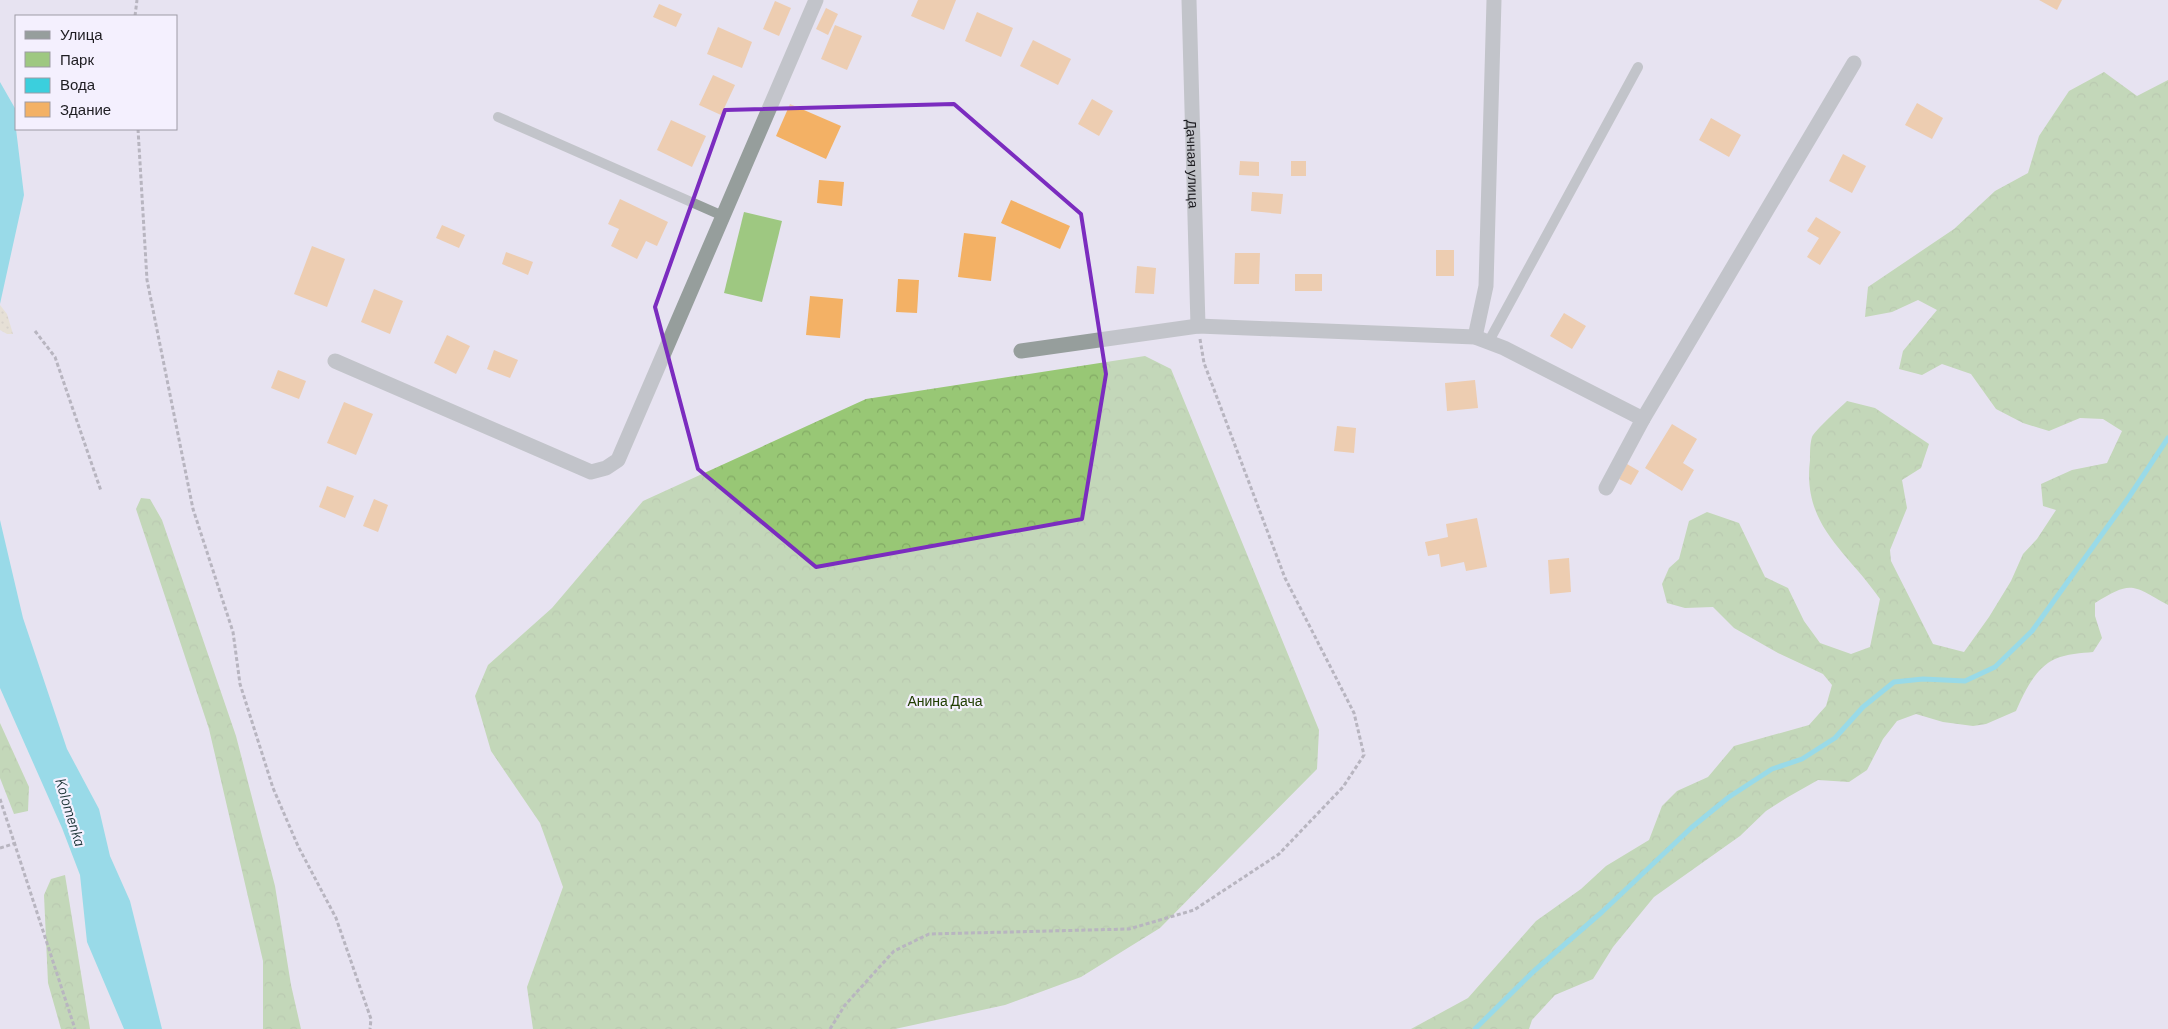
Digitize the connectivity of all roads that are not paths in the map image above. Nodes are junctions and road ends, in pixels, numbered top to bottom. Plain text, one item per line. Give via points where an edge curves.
1 (816, 0) edge
2 (1189, 0) edge
3 (1494, 0) edge
4 (1854, 64) dead end
5 (1638, 68) dead end
6 (498, 117) dead end
7 (723, 216) junction
8 (1198, 326) junction
9 (1482, 339) junction
10 (1021, 351) dead end
11 (335, 361) dead end
12 (1642, 419) junction
13 (1606, 488) dead end

1 - 7 street
2 - 8 street, Дачная улица
3 - 9 street
4 - 12 street
5 - 9 lane
6 - 7 lane
7 - 11 street via 618,460 606,468 591,472
8 - 9 street
8 - 10 street
9 - 12 street
12 - 13 street

